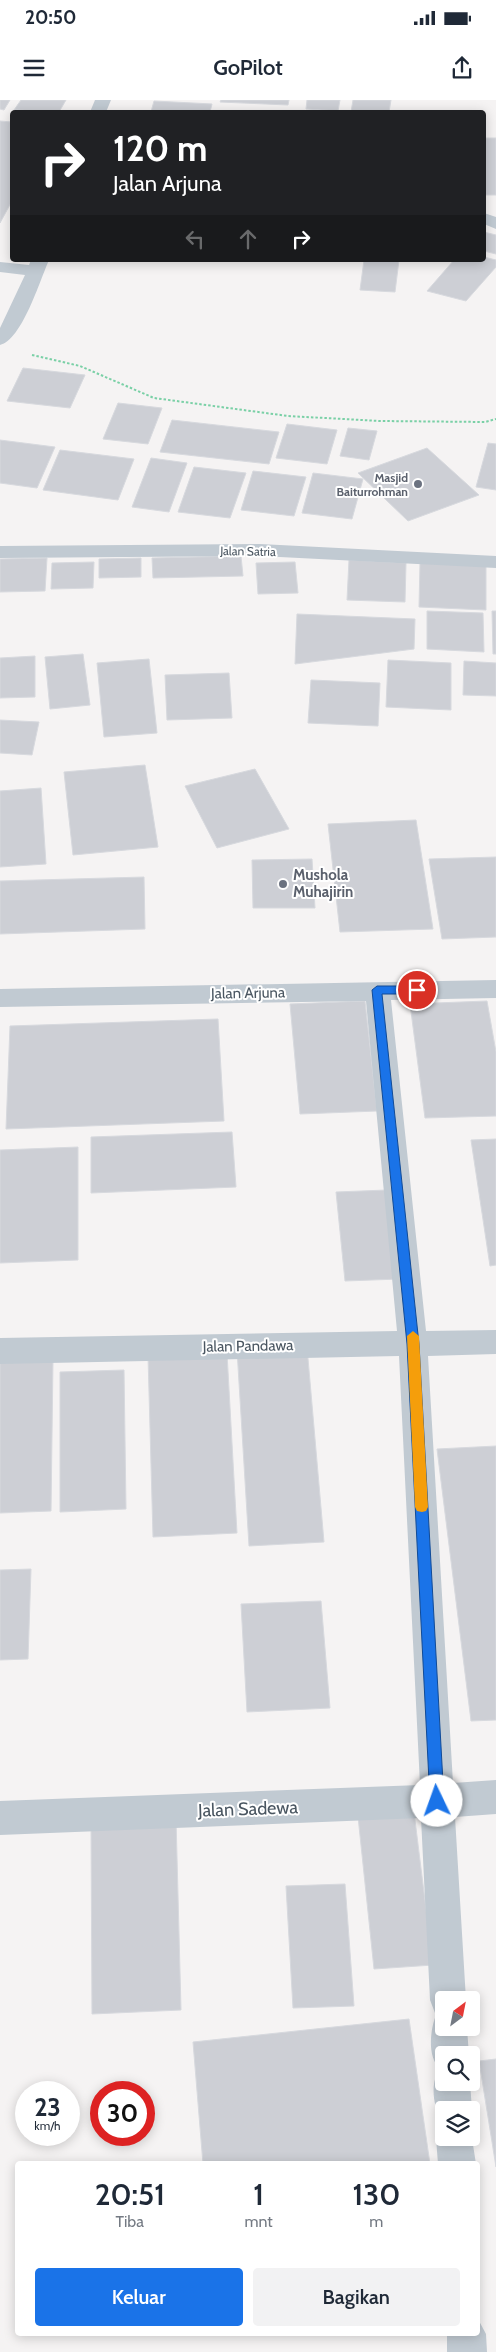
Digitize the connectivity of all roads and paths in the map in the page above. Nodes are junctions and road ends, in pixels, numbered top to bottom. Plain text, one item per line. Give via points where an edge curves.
1 (37, 266) edge
2 (0, 267) edge
3 (0, 340) edge
4 (27, 354) dead end
5 (496, 419) edge
6 (0, 552) edge
7 (496, 562) edge
8 (496, 989) edge
9 (377, 990) junction
10 (0, 998) edge
11 (496, 1342) edge
12 (413, 1344) junction
13 (0, 1351) edge
14 (496, 1796) edge
15 (437, 1801) junction
16 (0, 1818) edge
17 (448, 1991) edge
18 (456, 2146) edge
19 (457, 2161) edge
20 (466, 2336) edge
21 (467, 2352) edge

1 - 2 street
1 - 3 street via 12,325
4 - 5 path via 80,366 154,398 288,416 380,421 486,422
6 - 7 street, Jalan Satria via 260,550
8 - 9 street, Jalan Arjuna
9 - 10 street, Jalan Arjuna
9 - 12 street
11 - 12 street, Jalan Pandawa
12 - 13 street, Jalan Pandawa
12 - 15 street
14 - 15 street, Jalan Sadewa
15 - 16 street, Jalan Sadewa
15 - 17 street
18 - 19 street
20 - 21 street

